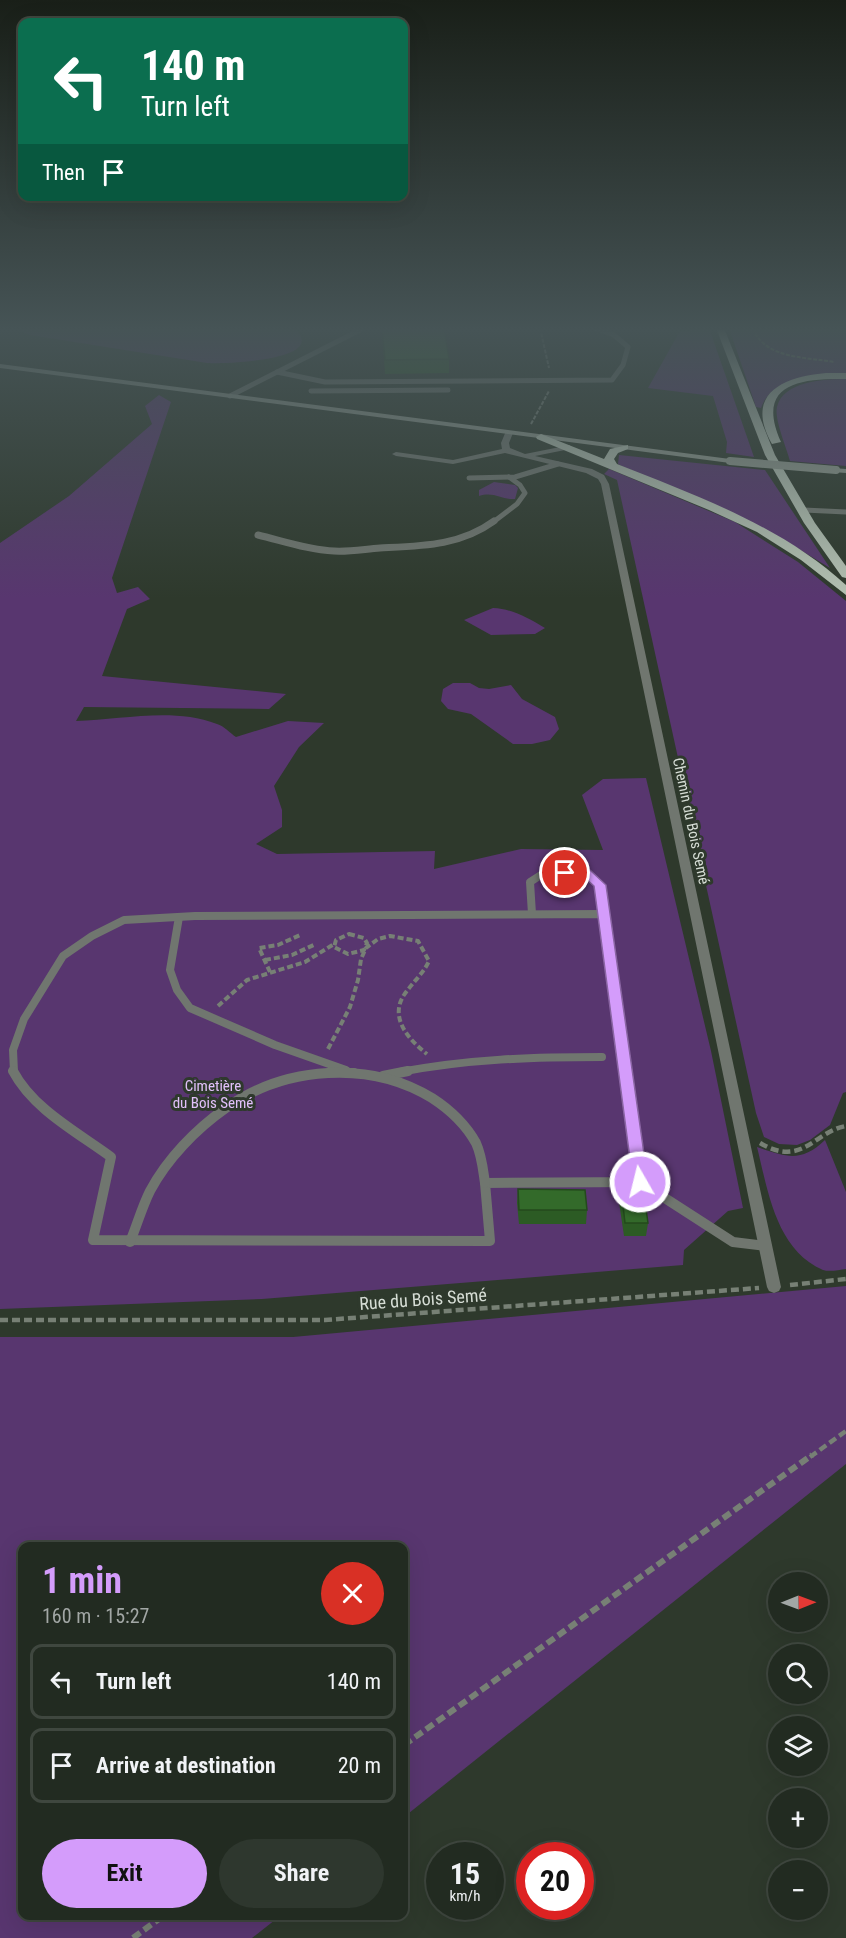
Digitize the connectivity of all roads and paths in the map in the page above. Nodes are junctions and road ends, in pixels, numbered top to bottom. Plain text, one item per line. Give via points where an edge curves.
1 (399, 418) edge
2 (756, 418) edge
3 (769, 418) edge
4 (509, 433) junction
5 (541, 437) junction
6 (567, 447) junction
7 (624, 447) junction
8 (507, 450) junction
9 (396, 454) dead end
10 (524, 456) junction
11 (558, 464) junction
12 (613, 466) junction
13 (846, 471) edge
14 (509, 477) junction
15 (469, 478) dead end
16 (804, 510) junction
17 (846, 512) edge
18 (810, 523) junction
19 (258, 535) dead end
20 (846, 574) edge
21 (846, 591) edge
22 (532, 914) junction
23 (604, 914) junction
24 (178, 917) junction
25 (300, 935) dead end
26 (316, 944) dead end
27 (334, 944) junction
28 (367, 947) junction
29 (265, 960) junction
30 (270, 972) junction
31 (207, 1016) junction
32 (602, 1057) dead end
33 (319, 1061) junction
34 (442, 1064) junction
35 (350, 1071) junction
36 (380, 1076) junction
37 (740, 1124) junction
38 (846, 1126) edge
39 (485, 1182) junction
40 (640, 1182) junction
41 (130, 1242) junction
42 (766, 1246) junction
43 (846, 1279) edge
44 (774, 1287) junction
45 (0, 1320) edge
46 (846, 1431) edge
47 (408, 1742) edge
48 (158, 1920) edge
49 (133, 1938) edge

1 - 4 main road
2 - 18 highway via 770,455
3 - 16 highway
4 - 5 main road
4 - 8 street
5 - 6 highway
5 - 7 main road
6 - 10 street
6 - 12 highway
7 - 12 highway via 614,451 609,459
7 - 13 main road, bridge
8 - 9 street via 453,462
8 - 10 street, Chemin du Bois Semé
10 - 11 street, Chemin du Bois Semé
11 - 14 lane
11 - 37 street, Chemin du Bois Semé via 589,471 605,484
12 - 21 highway via 758,528 827,572
14 - 15 lane
14 - 19 lane via 525,493 517,504 478,533 460,540 424,546 335,550
16 - 17 lane
16 - 18 highway
18 - 20 highway
22 - 23 lane
22 - 23 lane via 530,882 544,873 586,872 600,885
22 - 24 lane
23 - 40 lane
24 - 31 lane via 170,969 177,990 190,1008
24 - 41 lane via 124,920 63,956 24,1019 13,1050 12,1069 20,1084 41,1106 111,1157 93,1240
25 - 29 path via 259,948
26 - 29 path via 292,955
27 - 28 path via 346,954 360,953
27 - 28 path via 339,937 353,934 364,938
27 - 30 path via 305,963
28 - 33 path via 340,1034
28 - 34 path via 383,935 396,936 418,940 426,952 429,962 403,995 399,1023 419,1049
29 - 30 path
30 - 31 path via 249,978
31 - 33 lane
32 - 34 lane via 514,1057
33 - 35 lane
34 - 36 lane
35 - 36 lane
35 - 41 lane via 296,1076 240,1100 203,1126 155,1183
36 - 39 lane via 431,1096 459,1119 478,1150
37 - 38 path via 765,1147 792,1150 807,1147 833,1127
37 - 42 street, Chemin du Bois Semé
39 - 40 lane
39 - 41 lane via 490,1241
40 - 42 lane via 733,1242
42 - 44 street, Chemin du Bois Semé
43 - 44 path, Rue du Bois Semé
44 - 45 path, Rue du Bois Semé via 325,1320
46 - 47 path
48 - 49 path

